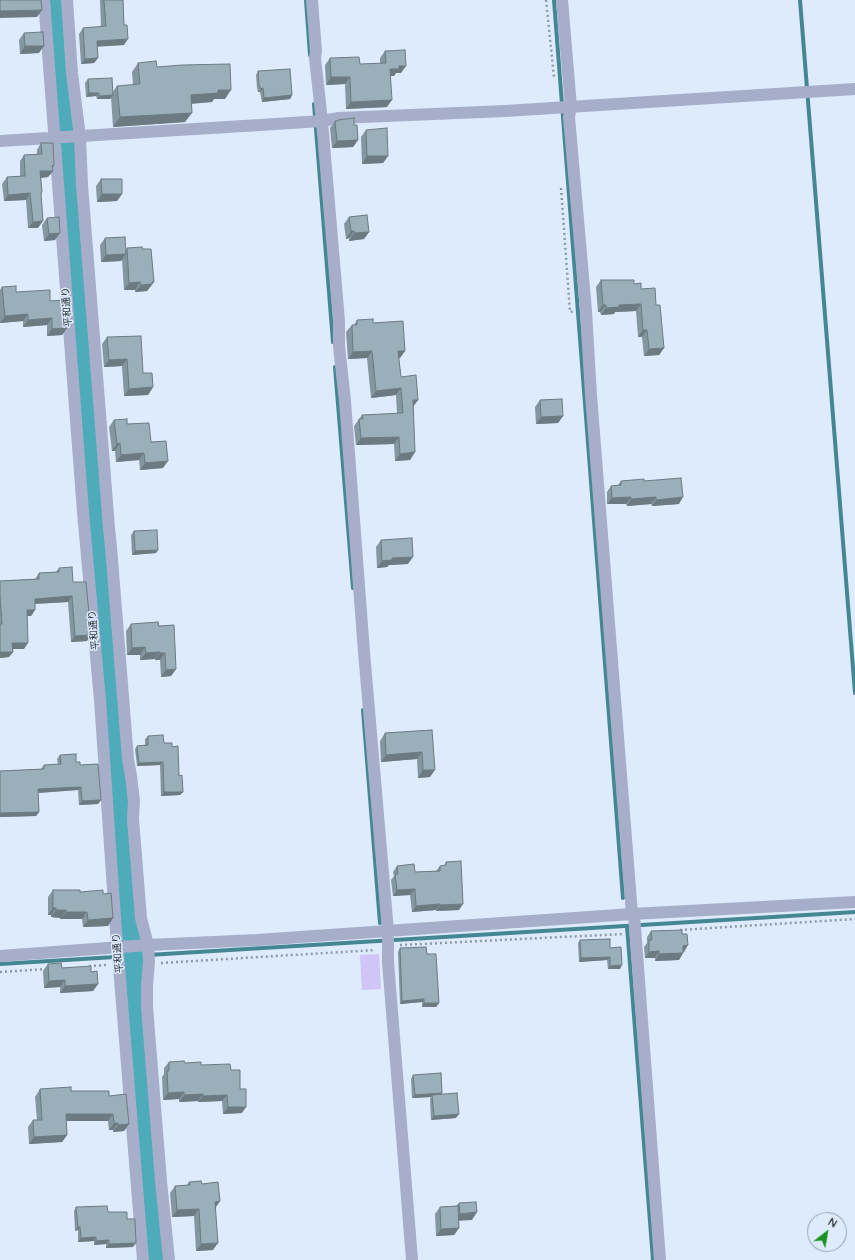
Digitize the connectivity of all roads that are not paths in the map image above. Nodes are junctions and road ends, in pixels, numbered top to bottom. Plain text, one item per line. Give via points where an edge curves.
1 (44, 0) edge
2 (67, 0) edge
3 (312, 0) edge
4 (562, 0) edge
5 (855, 90) edge
6 (565, 107) junction
7 (317, 121) junction
8 (79, 137) junction
9 (57, 139) junction
10 (0, 141) edge
11 (855, 902) edge
12 (632, 923) junction
13 (386, 941) junction
14 (147, 953) junction
15 (119, 954) junction
16 (0, 956) edge
17 (143, 1260) edge
18 (169, 1260) edge
19 (412, 1260) edge
20 (660, 1260) edge

1 - 9 street, 平和通り
2 - 8 street
3 - 7 street
4 - 6 street
5 - 6 street
6 - 7 street
6 - 12 street via 569,117 586,303 590,395
7 - 8 street
7 - 13 street via 339,321
8 - 9 street
8 - 14 street via 128,758 134,800 133,819 141,918
9 - 10 street
9 - 15 street, 平和通り
11 - 12 street
12 - 13 street
12 - 20 street
13 - 14 street via 257,940
13 - 19 street
14 - 15 street
14 - 18 street via 147,1007
15 - 16 street
15 - 17 street, 平和通り

